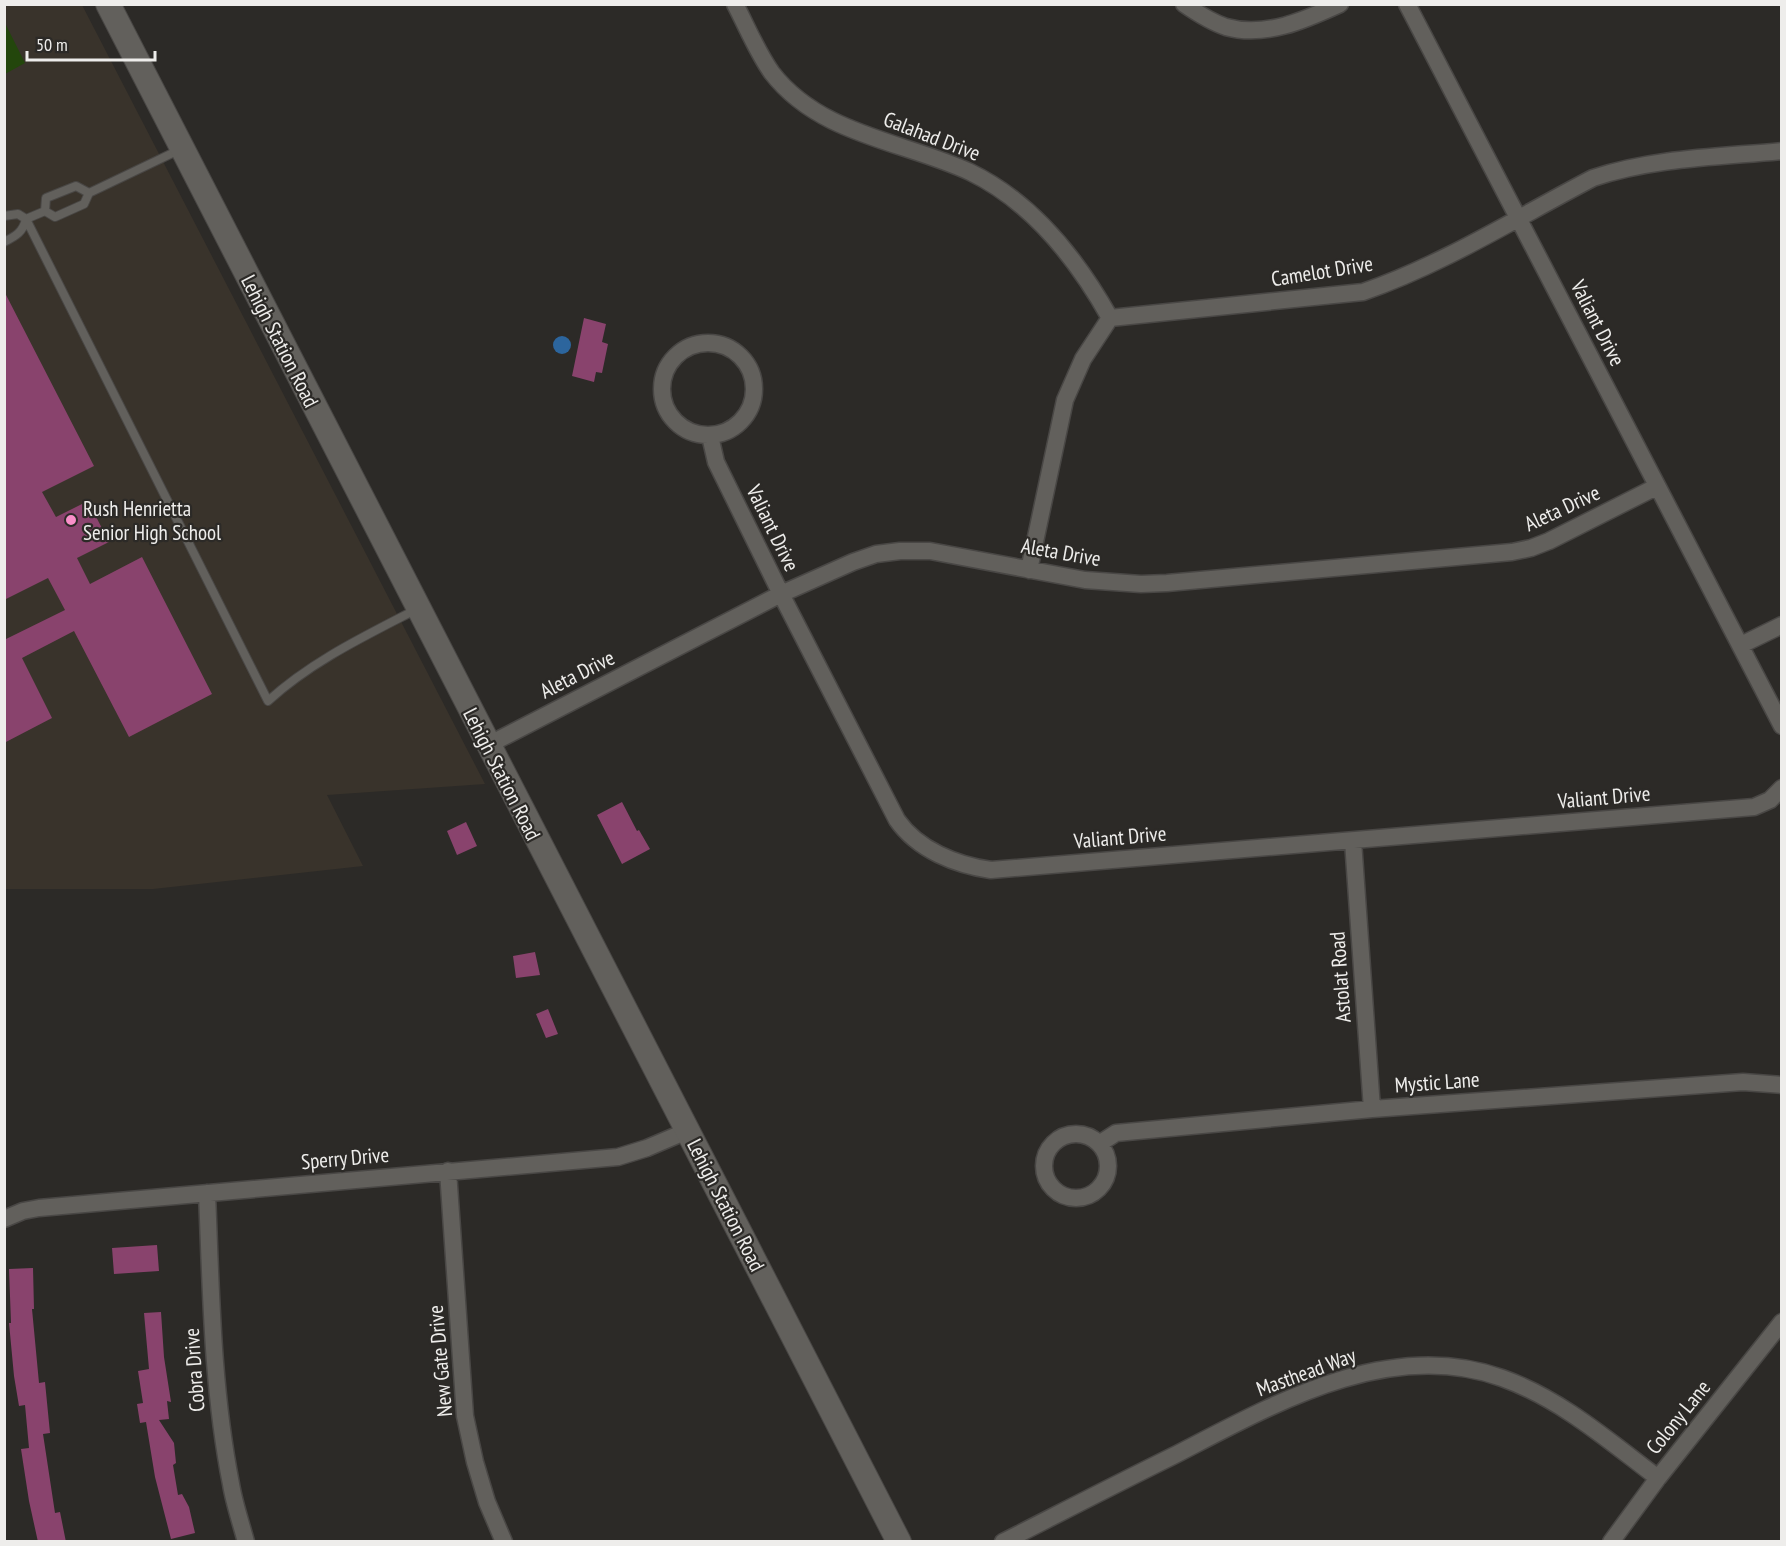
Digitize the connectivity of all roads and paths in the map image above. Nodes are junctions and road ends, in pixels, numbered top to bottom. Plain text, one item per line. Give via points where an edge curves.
1 (108, 4) edge
2 (735, 4) edge
3 (1184, 4) edge
4 (1340, 4) edge
5 (1407, 4) edge
6 (182, 149) junction
7 (1782, 152) edge
8 (88, 193) junction
9 (45, 210) junction
10 (4, 216) edge
11 (1519, 217) junction
12 (27, 219) junction
13 (4, 242) edge
14 (1110, 318) junction
15 (710, 436) junction
16 (1656, 487) junction
17 (1029, 570) junction
18 (781, 594) junction
19 (418, 609) junction
20 (1782, 624) edge
21 (1741, 645) junction
22 (1782, 726) edge
23 (488, 746) junction
24 (1782, 788) edge
25 (1353, 841) junction
26 (1782, 1085) edge
27 (1372, 1110) junction
28 (687, 1131) junction
29 (1099, 1144) dead end
30 (448, 1171) junction
31 (207, 1193) junction
32 (4, 1219) edge
33 (1782, 1322) edge
34 (1776, 1342) edge
35 (1658, 1478) junction
36 (246, 1542) edge
37 (504, 1542) edge
38 (899, 1542) edge
39 (1003, 1542) edge
40 (1611, 1542) edge

1 - 6 main road, Lehigh Station Road
2 - 14 street, Galahad Drive via 757,49 790,93 830,120 971,172 1003,193 1038,220 1066,250
3 - 4 street via 1211,21 1245,30 1303,21
5 - 11 street, Valiant Drive
6 - 8 lane
6 - 19 main road, Lehigh Station Road
7 - 11 street, Camelot Drive via 1622,168 1593,178
8 - 9 lane via 84,204 55,217
8 - 9 lane via 76,186 46,198
9 - 12 lane
10 - 12 lane via 18,214
11 - 14 street, Camelot Drive via 1424,267 1363,292
11 - 16 street, Valiant Drive
12 - 13 lane via 20,234
12 - 19 lane via 268,701 325,657
14 - 17 street via 1083,359 1065,400
15 - 15 street via 738,425 754,400 755,385 742,357 716,343 701,343 674,357 666,370 663,401 681,426 694,434
15 - 18 street, Valiant Drive via 716,462
16 - 17 street, Aleta Drive via 1549,541 1512,552 1158,584 1085,580
16 - 21 street, Valiant Drive
17 - 18 street, Aleta Drive via 930,551 900,551 853,562
18 - 23 street, Aleta Drive
18 - 25 street, Valiant Drive via 897,820 904,831 942,856 991,870
19 - 23 main road, Lehigh Station Road
20 - 21 street
21 - 22 street, Valiant Drive
23 - 28 main road, Lehigh Station Road
24 - 25 street, Valiant Drive via 1770,800 1754,807
25 - 27 street, Astolat Road
26 - 27 street, Mystic Lane via 1743,1082
27 - 29 street, Mystic Lane via 1116,1133
28 - 30 street, Sperry Drive via 618,1157
28 - 38 main road, Lehigh Station Road
30 - 31 street, Sperry Drive
30 - 37 street, New Gate Drive via 465,1416 487,1502
31 - 32 street, Sperry Drive via 39,1208
31 - 36 street, Cobra Drive via 221,1429
33 - 34 street, Colony Lane
34 - 35 street, Colony Lane
35 - 39 street, Masthead Way via 1578,1418 1537,1392 1500,1377 1423,1366 1383,1369 1345,1377 1301,1394
35 - 40 street, Colony Lane

